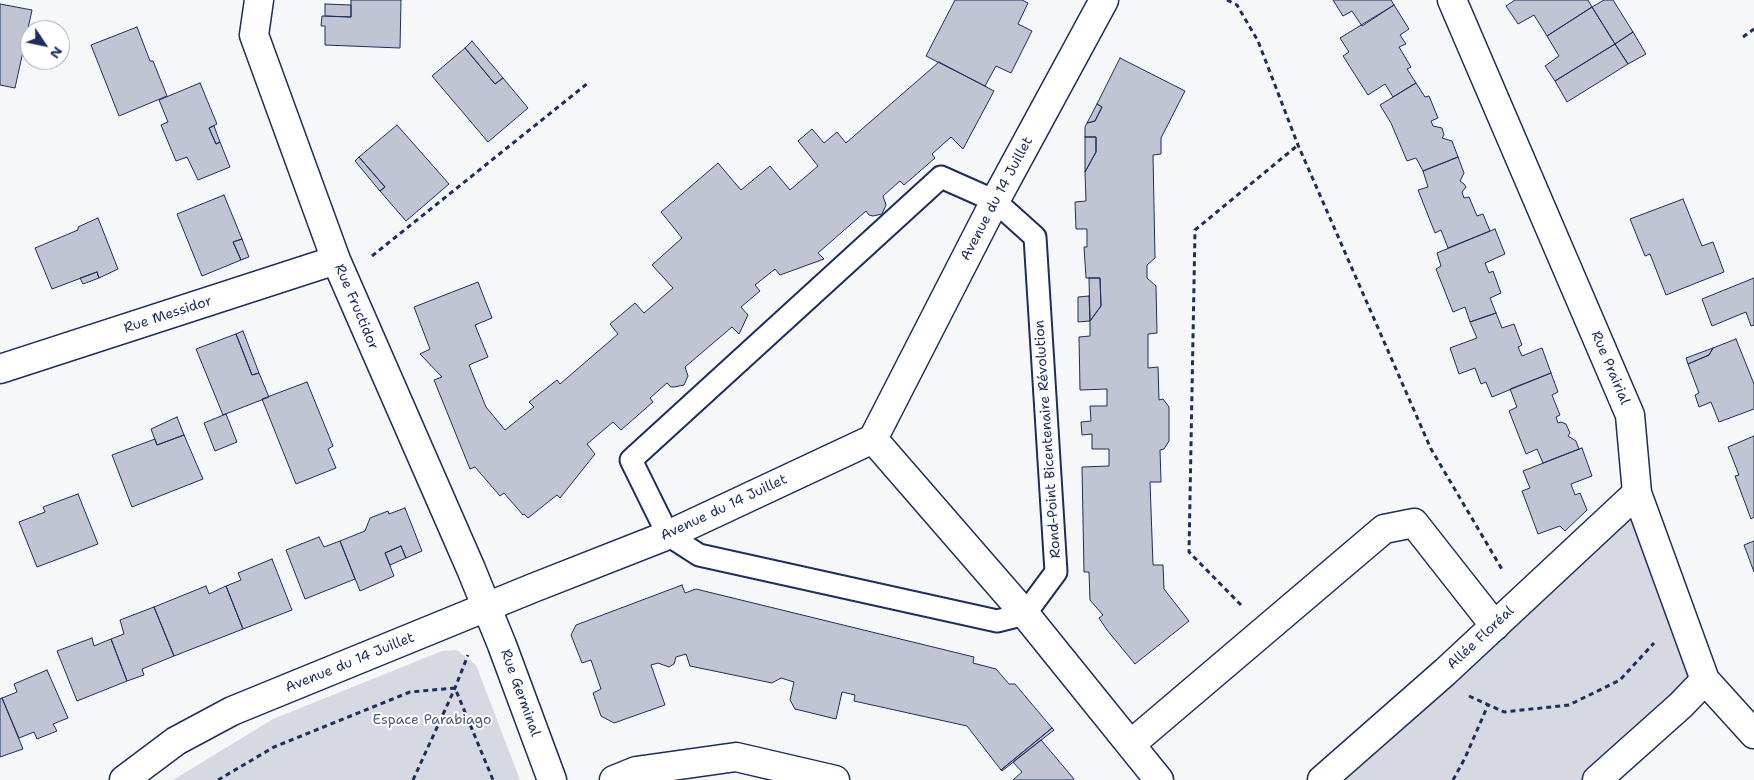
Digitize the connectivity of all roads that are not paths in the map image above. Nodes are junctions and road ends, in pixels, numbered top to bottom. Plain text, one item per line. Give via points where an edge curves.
1 (259, 0) edge
2 (1104, 0) edge
3 (1452, 0) edge
4 (995, 202) junction
5 (340, 269) junction
6 (0, 369) edge
7 (873, 439) junction
8 (1637, 493) junction
9 (668, 535) junction
10 (486, 607) junction
11 (1025, 614) junction
12 (1495, 626) junction
13 (1706, 680) junction
14 (1754, 734) edge
15 (1130, 744) junction
16 (800, 775) edge
17 (124, 780) edge
18 (552, 780) edge
19 (614, 780) edge
20 (835, 780) edge
21 (1160, 780) edge
22 (1322, 780) edge
23 (1597, 780) edge

1 - 5 street, Rue Fructidor via 254,35
2 - 4 street, Avenue du 14 Juillet
3 - 8 street, Rue Prairial via 1630,415
4 - 7 street, Avenue du 14 Juillet
4 - 9 lane, Rond-Point Bicentenaire Révolution via 941,177 631,460
4 - 11 lane, Rond-Point Bicentenaire Révolution via 1035,237 1056,572
5 - 6 street, Rue Messidor
5 - 10 street, Rue Fructidor
7 - 9 street, Avenue du 14 Juillet
7 - 11 street
8 - 12 street, Allée Floréal
8 - 13 street, Rue Prairial
9 - 10 street, Avenue du 14 Juillet
9 - 11 lane via 698,555 997,621
10 - 17 street, Avenue du 14 Juillet via 232,712 176,741
10 - 18 street, Rue Germinal
11 - 15 street
12 - 15 street via 1414,523 1384,529
12 - 22 street, Allée Floréal
13 - 14 street, Rue Prairial
13 - 23 street
15 - 21 street
16 - 19 street via 736,757 636,771
16 - 20 street

